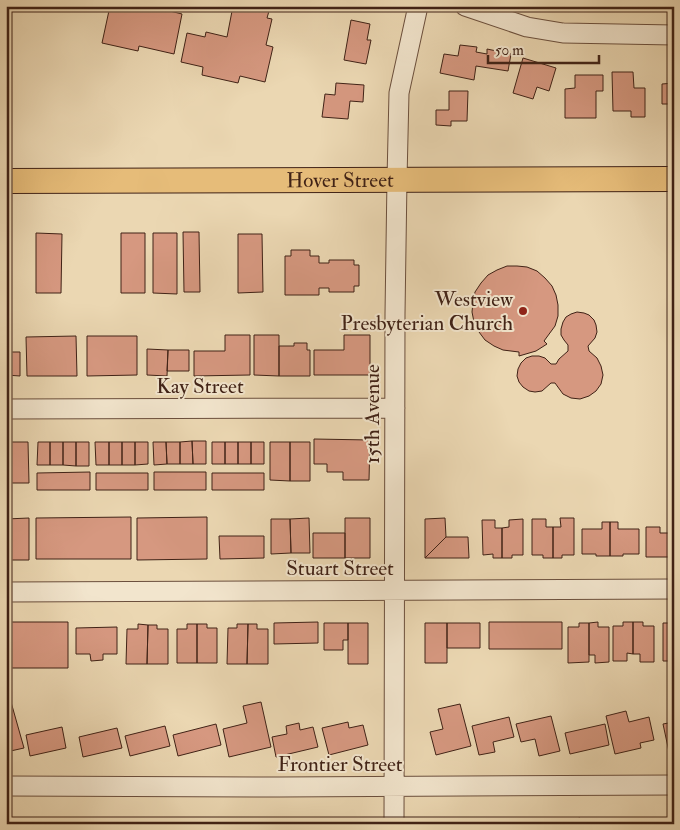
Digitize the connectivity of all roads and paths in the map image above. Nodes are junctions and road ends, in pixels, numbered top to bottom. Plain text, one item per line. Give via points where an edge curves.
1 (418, 6) edge
2 (465, 6) edge
3 (674, 35) edge
4 (674, 178) edge
5 (397, 180) junction
6 (6, 181) edge
7 (395, 408) junction
8 (6, 409) edge
9 (674, 589) edge
10 (395, 591) junction
11 (6, 592) edge
12 (6, 786) edge
13 (395, 786) junction
14 (674, 786) edge
15 (394, 824) edge

1 - 5 street, 15th Avenue via 399,93
2 - 3 street via 527,27 563,33
4 - 5 main road, Hover Street
5 - 6 main road, Hover Street
5 - 7 street, 15th Avenue
7 - 8 street, Kay Street
7 - 10 street, 15th Avenue
9 - 10 street, Stuart Street
10 - 11 street, Stuart Street
10 - 13 street, 15th Avenue
12 - 13 street, Frontier Street
13 - 14 street, Frontier Street
13 - 15 street, 15th Avenue

